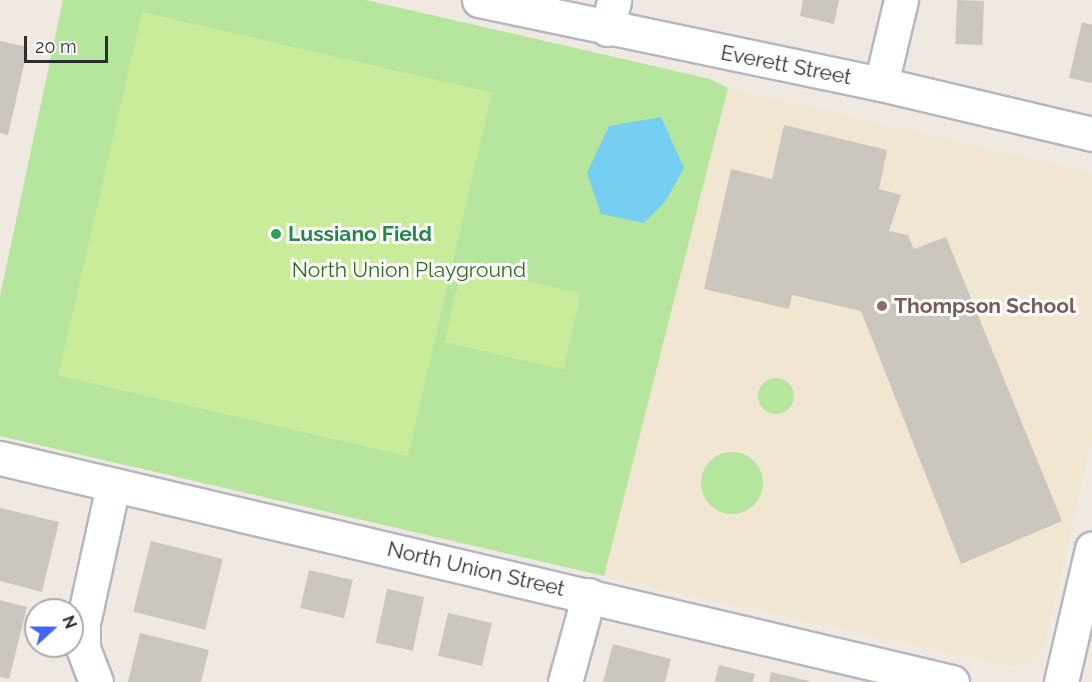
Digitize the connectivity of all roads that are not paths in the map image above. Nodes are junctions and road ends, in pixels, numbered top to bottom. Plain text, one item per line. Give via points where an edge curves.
1 (479, 0) edge
2 (902, 0) edge
3 (610, 14) edge
4 (881, 84) junction
5 (1092, 134) edge
6 (0, 458) edge
7 (113, 485) junction
8 (1092, 549) edge
9 (589, 596) junction
10 (96, 682) edge
11 (565, 682) edge
12 (952, 682) edge
13 (1061, 682) edge

1 - 3 street, Everett Street
2 - 4 street
3 - 4 street, Everett Street
4 - 5 street, Everett Street
6 - 7 street, North Union Street
7 - 9 street, North Union Street
7 - 10 street via 83,623 83,648
8 - 13 street
9 - 11 street
9 - 12 street, North Union Street

